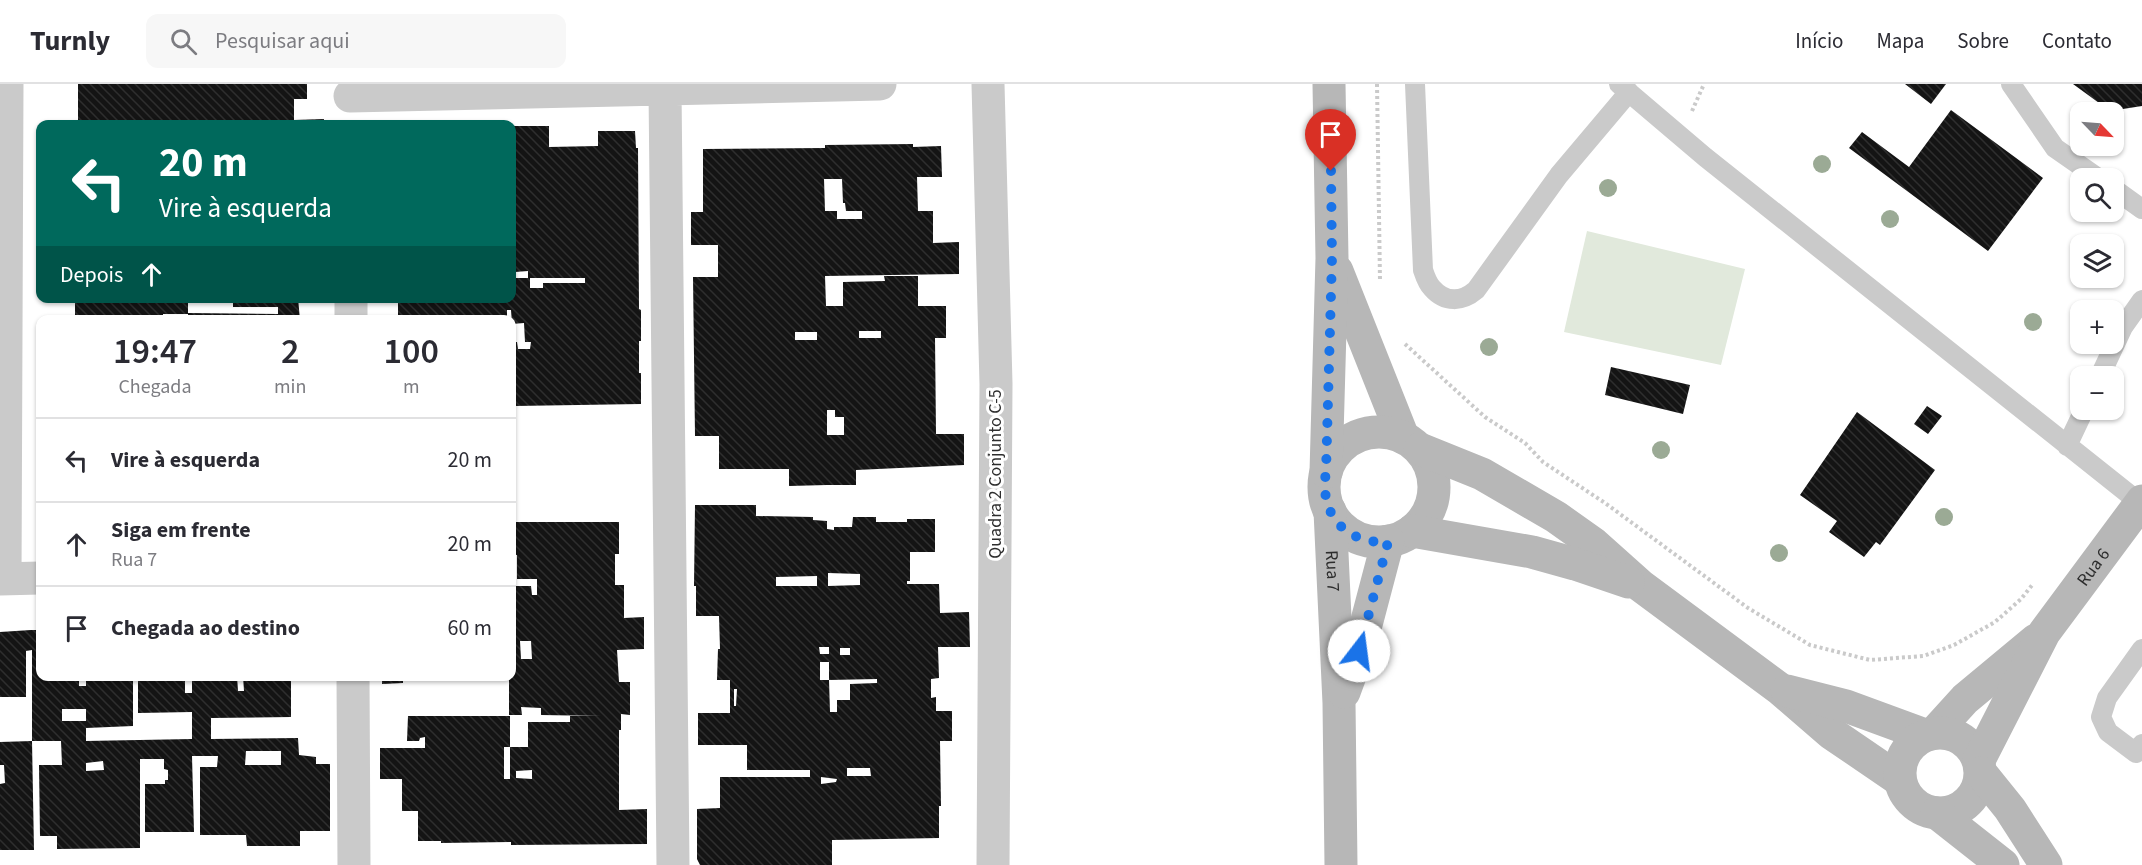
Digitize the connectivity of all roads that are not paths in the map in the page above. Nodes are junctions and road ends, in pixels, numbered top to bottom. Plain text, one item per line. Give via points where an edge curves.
1 (7, 84) edge
2 (880, 84) edge
3 (988, 84) edge
4 (1329, 84) edge
5 (1414, 84) edge
6 (2011, 84) edge
7 (1624, 88) edge
8 (664, 89) junction
9 (350, 101) edge
10 (2084, 168) edge
11 (2124, 196) edge
12 (2142, 209) edge
13 (1332, 258) junction
14 (2142, 300) edge
15 (2105, 366) edge
16 (2079, 420) edge
17 (1411, 443) junction
18 (2067, 446) junction
19 (1326, 472) junction
20 (1330, 511) junction
21 (2138, 516) edge
22 (1400, 536) junction
23 (36, 578) edge
24 (3, 579) edge
25 (1641, 586) junction
26 (2044, 633) junction
27 (2142, 649) edge
28 (353, 681) edge
29 (1780, 689) junction
30 (1339, 703) junction
31 (1930, 733) junction
32 (2142, 744) edge
33 (1980, 766) junction
34 (1900, 780) junction
35 (1937, 813) junction
36 (354, 865) edge
37 (674, 865) edge
38 (993, 865) edge
39 (1341, 865) edge
40 (2002, 865) edge
41 (2046, 865) edge

1 - 24 street
2 - 8 street
3 - 38 street, Quadra 2 Conjunto C-5 via 996,384
4 - 13 street
5 - 7 lane via 1423,270 1431,288 1457,300 1476,290
6 - 10 lane via 2055,148
7 - 18 lane via 1704,157
8 - 9 street
8 - 37 street
11 - 12 lane
13 - 17 street
13 - 19 street
14 - 15 lane via 2123,327
16 - 18 lane
17 - 19 street via 1384,432 1365,434 1348,442
17 - 22 street via 1429,462 1434,492 1423,520
17 - 25 street via 1482,474 1556,517
18 - 21 lane
19 - 20 street via 1324,485
20 - 22 street via 1344,530 1365,541
20 - 30 street, Rua 7
21 - 26 street, Rua 6
22 - 25 street via 1532,552
22 - 30 street, Rua 7
23 - 24 street
25 - 29 street
26 - 31 street
26 - 33 street
27 - 32 lane via 2107,698 2101,717 2108,732 2136,753
28 - 36 street
29 - 31 street
29 - 34 street via 1831,733
30 - 39 street, Rua 7
31 - 33 street via 1962,738 1972,747
31 - 34 street via 1905,753
33 - 35 street via 1979,786 1972,798 1963,807
33 - 41 street
34 - 35 street via 1913,803
35 - 40 street

